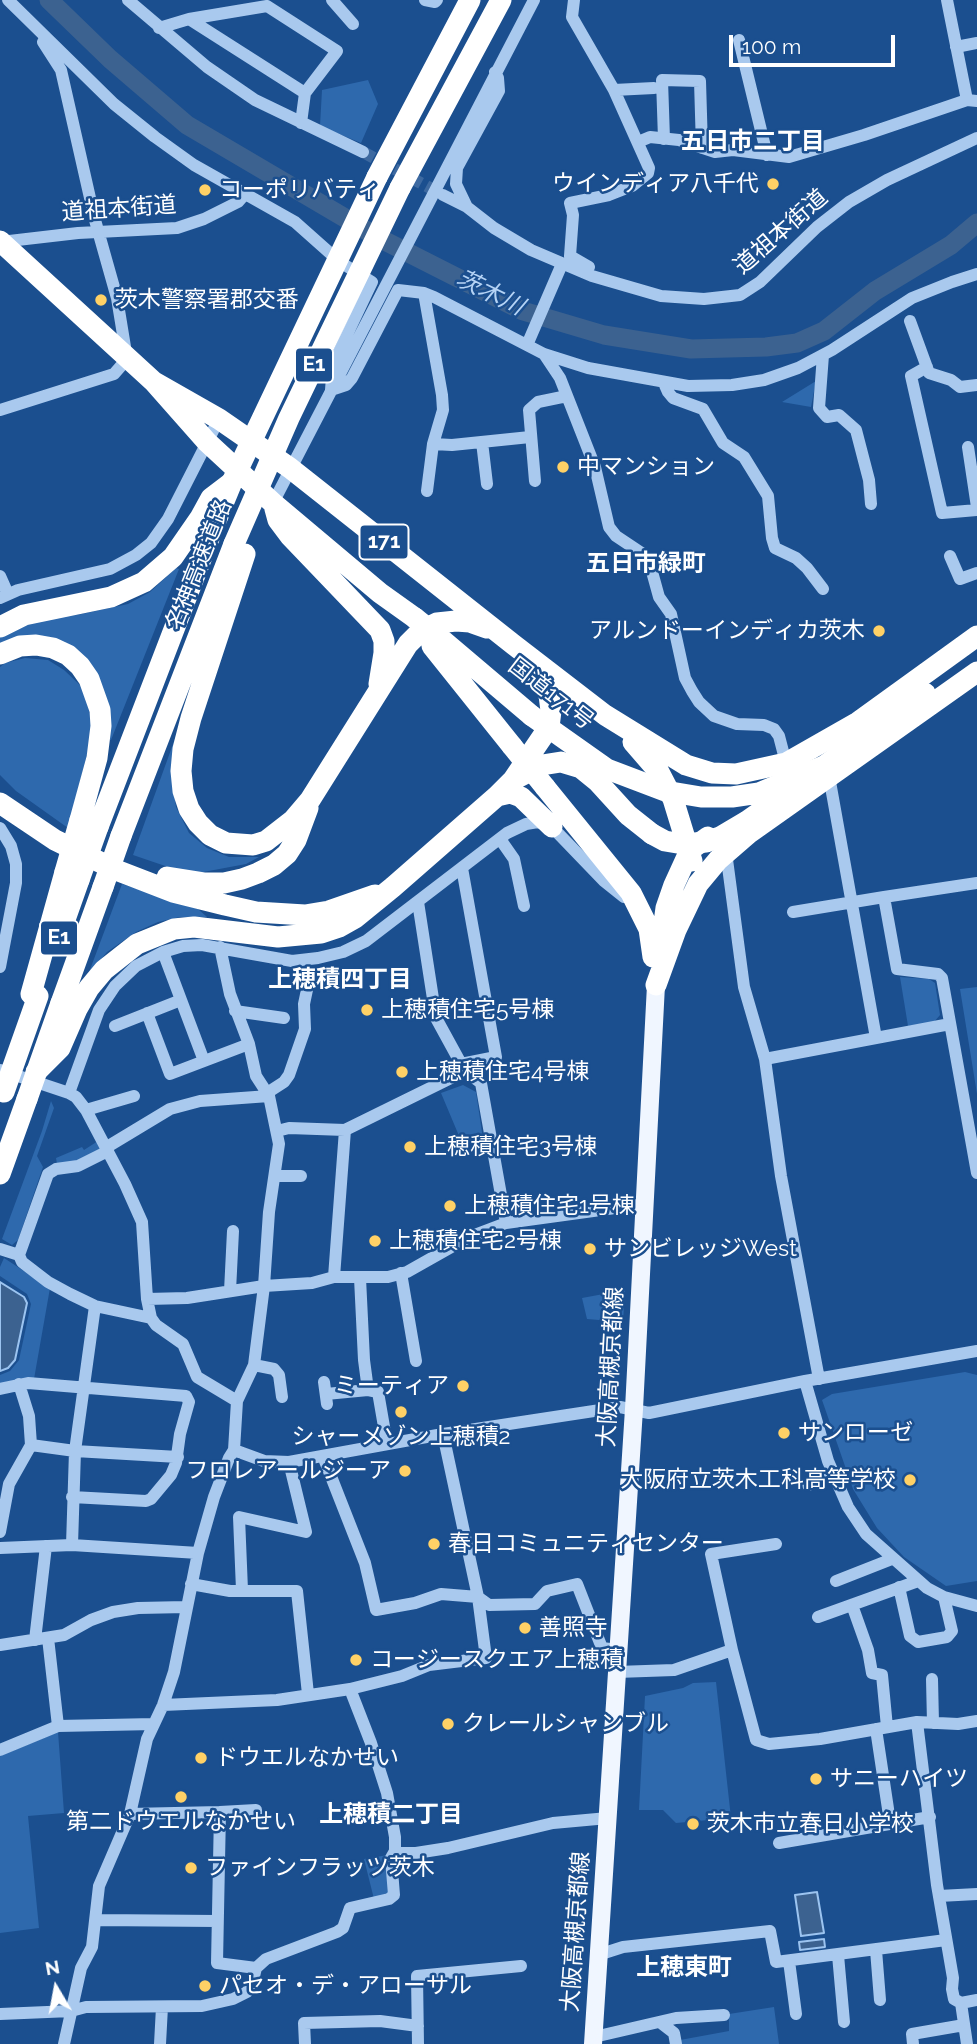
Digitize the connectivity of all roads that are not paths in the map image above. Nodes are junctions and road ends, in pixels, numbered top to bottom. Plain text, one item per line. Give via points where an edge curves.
1 (8, 0) edge
2 (128, 0) edge
3 (332, 0) edge
4 (470, 0) edge
5 (501, 0) edge
6 (534, 0) edge
7 (574, 0) edge
8 (947, 0) edge
9 (189, 19) junction
10 (353, 24) dead end
11 (159, 28) junction
12 (36, 30) junction
13 (739, 40) dead end
14 (977, 43) edge
15 (956, 47) junction
16 (495, 72) junction
17 (654, 88) dead end
18 (614, 90) junction
19 (305, 93) junction
20 (972, 100) edge
21 (301, 123) junction
22 (977, 138) edge
23 (664, 139) junction
24 (638, 142) junction
25 (702, 148) junction
26 (363, 152) tunnel mouth
27 (767, 155) junction
28 (245, 194) junction
29 (443, 195) tunnel mouth
30 (467, 207) junction
31 (98, 232) junction
32 (0, 242) edge
33 (561, 266) junction
34 (977, 274) edge
35 (634, 289) junction
36 (424, 293) junction
37 (910, 321) dead end
38 (528, 343) junction
39 (544, 354) junction
40 (823, 355) junction
41 (127, 359) junction
42 (927, 367) junction
43 (154, 382) junction
44 (664, 383) junction
45 (977, 385) edge
46 (331, 390) junction
47 (567, 396) junction
48 (0, 410) edge
49 (219, 419) junction
50 (530, 437) junction
51 (207, 442) junction
52 (482, 442) junction
53 (433, 444) junction
54 (968, 447) dead end
55 (290, 468) junction
56 (535, 481) dead end
57 (487, 484) dead end
58 (427, 491) dead end
59 (273, 503) junction
60 (871, 504) dead end
61 (977, 508) edge
62 (207, 523) junction
63 (239, 549) junction
64 (950, 556) dead end
65 (977, 572) edge
66 (0, 576) edge
67 (823, 589) dead end
68 (4, 596) edge
69 (0, 626) edge
70 (977, 636) edge
71 (506, 639) junction
72 (436, 642) junction
73 (0, 654) edge
74 (977, 657) edge
75 (977, 672) edge
76 (377, 693) junction
77 (605, 715) junction
78 (858, 722) junction
79 (786, 763) junction
80 (826, 771) junction
81 (513, 780) junction
82 (0, 788) edge
83 (498, 796) junction
84 (310, 800) junction
85 (0, 803) edge
86 (89, 823) junction
87 (552, 827) junction
88 (0, 828) edge
89 (500, 839) junction
90 (690, 850) junction
91 (726, 852) junction
92 (462, 868) junction
93 (977, 883) edge
94 (698, 884) junction
95 (393, 887) junction
96 (884, 897) junction
97 (418, 902) junction
98 (852, 904) junction
99 (524, 905) dead end
100 (793, 912) dead end
101 (643, 917) junction
102 (220, 947) junction
103 (163, 952) junction
104 (0, 966) edge
105 (308, 985) dead end
106 (656, 985) junction
107 (181, 1000) junction
108 (69, 1006) junction
109 (235, 1010) junction
110 (147, 1013) junction
111 (284, 1018) dead end
112 (950, 1024) junction
113 (115, 1026) dead end
114 (876, 1038) junction
115 (249, 1044) junction
116 (765, 1059) junction
117 (204, 1061) junction
118 (463, 1068) junction
119 (2, 1087) edge
120 (69, 1093) junction
121 (268, 1094) junction
122 (134, 1096) dead end
123 (86, 1110) junction
124 (277, 1130) junction
125 (345, 1130) junction
126 (108, 1149) junction
127 (977, 1173) edge
128 (0, 1174) edge
129 (275, 1176) junction
130 (301, 1176) dead end
131 (644, 1204) junction
132 (506, 1223) junction
133 (233, 1231) dead end
134 (0, 1249) edge
135 (19, 1255) junction
136 (401, 1273) junction
137 (334, 1277) junction
138 (360, 1278) junction
139 (264, 1286) junction
140 (230, 1291) junction
141 (146, 1299) junction
142 (94, 1306) junction
143 (151, 1318) junction
144 (977, 1351) edge
145 (416, 1361) dead end
146 (254, 1365) junction
147 (819, 1379) junction
148 (805, 1381) junction
149 (19, 1384) junction
150 (83, 1388) junction
151 (0, 1389) edge
152 (368, 1390) junction
153 (326, 1393) dead end
154 (282, 1397) dead end
155 (237, 1401) junction
156 (634, 1409) junction
157 (443, 1434) junction
158 (387, 1444) junction
159 (31, 1445) junction
160 (234, 1450) junction
161 (75, 1451) junction
162 (323, 1456) junction
163 (178, 1457) junction
164 (289, 1462) junction
165 (834, 1476) junction
166 (808, 1485) dead end
167 (72, 1497) junction
168 (0, 1532) edge
169 (776, 1544) dead end
170 (72, 1545) junction
171 (46, 1546) junction
172 (0, 1547) edge
173 (198, 1553) junction
174 (0, 1559) edge
175 (892, 1559) junction
176 (918, 1580) junction
177 (836, 1581) dead end
178 (191, 1584) junction
179 (899, 1587) junction
180 (242, 1590) junction
181 (478, 1597) junction
182 (944, 1597) junction
183 (852, 1605) junction
184 (977, 1606) edge
185 (187, 1607) junction
186 (818, 1617) dead end
187 (42, 1639) junction
188 (0, 1645) edge
189 (618, 1650) junction
190 (732, 1650) junction
191 (617, 1672) junction
192 (932, 1679) dead end
193 (350, 1689) junction
194 (308, 1694) junction
195 (163, 1705) junction
196 (977, 1721) edge
197 (917, 1722) junction
198 (933, 1723) junction
199 (154, 1724) junction
200 (58, 1726) junction
201 (882, 1728) junction
202 (0, 1750) edge
203 (220, 1812) junction
204 (130, 1814) junction
205 (256, 1816) dead end
206 (930, 1817) junction
207 (608, 1818) junction
208 (890, 1822) junction
209 (779, 1843) dead end
210 (395, 1851) junction
211 (977, 1894) edge
212 (939, 1896) junction
213 (96, 1920) junction
214 (217, 1921) junction
215 (946, 1940) junction
216 (876, 1950) junction
217 (598, 1955) junction
218 (838, 1955) junction
219 (789, 1961) junction
220 (522, 1966) dead end
221 (256, 1968) junction
222 (880, 2000) dead end
223 (977, 2000) edge
224 (961, 2003) junction
225 (162, 2007) junction
226 (71, 2011) junction
227 (0, 2014) edge
228 (796, 2014) dead end
229 (724, 2015) dead end
230 (844, 2022) dead end
231 (661, 2023) junction
232 (964, 2025) junction
233 (418, 2026) junction
234 (594, 2040) edge
235 (64, 2044) edge
236 (160, 2044) edge
237 (305, 2044) edge
238 (418, 2044) edge
239 (676, 2044) edge
240 (913, 2044) edge
241 (967, 2044) edge

1 - 12 street
2 - 11 street
3 - 10 street
4 - 62 highway, 名神高速道路 / E1, bridge via 377,177 232,482
5 - 63 highway, 名神高速道路 / E1, bridge via 400,188 289,418
6 - 16 street
7 - 18 street via 572,17
8 - 15 street
9 - 11 street
9 - 19 street
9 - 19 street via 267,6 337,51
11 - 21 street via 255,100
12 - 28 street via 155,137
12 - 31 street via 61,70
13 - 27 street
14 - 15 street
15 - 20 street
16 - 30 street via 499,90 457,168 456,184
16 - 46 street
17 - 18 street
18 - 24 street
19 - 21 street
20 - 27 street via 789,157
21 - 26 street
22 - 35 street, 道祖本街道 via 849,202 761,282 740,295 704,299
23 - 24 street via 650,137
23 - 25 street
23 - 25 street via 662,80 700,81
24 - 35 street via 648,173 609,195 570,203 570,256
25 - 27 street
28 - 31 street, 道祖本街道 via 238,202 192,224
28 - 46 street via 295,222 340,262 372,282 333,364
29 - 30 street, 道祖本街道
30 - 33 street, 道祖本街道
31 - 32 street, 道祖本街道
31 - 41 street via 117,298
32 - 41 highway, 国道171号 / 171
33 - 35 street, 道祖本街道
33 - 38 street
34 - 40 street via 912,298
36 - 38 street
36 - 46 street via 398,290 352,378
36 - 53 street via 443,410
37 - 42 street
38 - 39 street
39 - 44 street
39 - 47 street
40 - 44 street via 764,380 699,386
40 - 60 street via 819,408 827,417 839,415 856,430
41 - 43 highway, 国道171号 / 171
41 - 48 street via 114,374
42 - 45 street via 929,373 960,387
42 - 61 street via 911,376 942,513
43 - 49 highway, 国道171号 / 171
43 - 51 highway, 国道171号 / 171
44 - 67 street via 673,398 703,409 723,443 744,457 768,496 775,548 796,558
46 - 55 street
47 - 50 street via 538,402 528,410
47 - 79 street via 595,467 609,527 648,562 659,597 671,614 692,691 714,716 774,729
49 - 51 street
49 - 55 highway, 国道171号 / 171
50 - 52 street
50 - 56 street
51 - 59 highway, 国道171号 / 171
51 - 68 street via 168,519 136,555 110,569
52 - 53 street
52 - 57 street
53 - 58 street
54 - 61 street
55 - 59 street
55 - 71 highway, 国道171号 / 171
59 - 72 highway, 国道171号 / 171, bridge
59 - 76 highway via 290,536 380,631 384,653
62 - 69 highway via 159,570 128,590 24,615
62 - 86 highway, 名神高速道路 / E1
63 - 84 highway via 183,750 183,791 189,809 210,835 240,845 266,841 279,833
63 - 108 highway, 名神高速道路 / E1, bridge via 121,836
64 - 65 street via 960,579
66 - 68 street
70 - 78 highway, 国道171号 / 171
71 - 76 highway via 470,622 437,623 408,644
71 - 77 highway, 国道171号 / 171
71 - 81 highway via 540,678 551,711 549,727
72 - 80 highway, 国道171号 / 171, bridge via 607,769 665,791 733,797
72 - 101 highway, bridge via 512,746 632,893
73 - 86 highway via 20,646 53,648 68,655 89,679 101,726
74 - 80 highway, 国道171号 / 171, bridge
75 - 80 highway
76 - 84 highway
77 - 79 highway, 国道171号 / 171 via 686,765 712,773 736,774
77 - 90 highway via 659,772
78 - 79 highway, 国道171号 / 171
78 - 90 highway
80 - 81 highway, bridge via 720,837 683,844 652,835 581,768 561,762 542,765
80 - 91 highway
80 - 98 street
81 - 83 highway
82 - 84 highway via 65,834 164,876 205,883 242,879 274,865 296,840
83 - 87 highway via 510,793 521,797
83 - 95 highway
85 - 95 highway via 55,840 116,870 173,892 256,912 305,915 329,911
86 - 119 highway, 名神高速道路 / E1, bridge
87 - 89 street via 526,824
87 - 101 street
88 - 104 street via 16,864
89 - 92 street
89 - 99 street via 514,859
90 - 94 highway
90 - 106 highway via 667,908
91 - 94 highway
91 - 116 street via 744,987
92 - 97 street
92 - 118 street via 477,926 495,1057
93 - 96 street
94 - 106 highway
95 - 108 highway via 355,918 321,933 278,937 194,927 156,935 104,970
96 - 98 street
96 - 112 street via 897,969 942,978
97 - 102 street via 366,941 318,958 292,961
97 - 118 street via 436,1018
98 - 100 street
98 - 114 street
101 - 106 highway via 652,942
102 - 103 street via 183,946
102 - 109 street
103 - 107 street
103 - 120 street via 136,966 115,986 99,1010
105 - 121 street via 305,1028 289,1075
106 - 131 main road, 大阪高槻京都線
107 - 110 street
107 - 117 street
108 - 128 highway, 名神高速道路 / E1, bridge via 36,1072
109 - 111 street
109 - 115 street
110 - 113 street
110 - 117 street via 170,1074
112 - 114 street
112 - 127 street
114 - 116 street
115 - 117 street
115 - 121 street via 256,1076
116 - 147 street via 780,1176
118 - 125 street
118 - 132 street via 481,1083
119 - 120 street
120 - 123 street
121 - 124 street
121 - 126 street via 170,1109
122 - 123 street
123 - 126 street
124 - 125 street
124 - 129 street
125 - 137 street
126 - 135 street via 78,1166 48,1174
126 - 141 street via 142,1222
129 - 130 street
129 - 139 street
131 - 132 street
131 - 156 main road, 大阪高槻京都線
132 - 136 street
133 - 140 street
134 - 135 street
135 - 142 street via 48,1282
136 - 138 street
136 - 145 street
137 - 138 street
137 - 139 street
138 - 152 street
139 - 140 street
139 - 146 street
140 - 141 street
141 - 143 street
142 - 143 street
142 - 150 street
143 - 155 street via 183,1344 197,1377
144 - 147 street
146 - 154 street via 279,1375
146 - 155 street
147 - 148 street
148 - 156 street via 649,1413
148 - 165 street
149 - 150 street
149 - 151 street
149 - 159 street via 29,1416
150 - 161 street
150 - 163 street via 186,1396 189,1402
152 - 153 street
152 - 158 street via 378,1392
155 - 160 street
156 - 157 street via 620,1407
156 - 189 main road, 大阪高槻京都線
157 - 158 street
157 - 181 street
158 - 162 street
159 - 161 street
159 - 168 street via 9,1484
160 - 164 street via 264,1461
160 - 173 street
161 - 163 street
161 - 167 street
162 - 164 street
162 - 181 street via 365,1563 376,1610 441,1594
163 - 167 street via 171,1475 146,1501
164 - 180 street via 306,1532 239,1517
165 - 166 street
165 - 175 street via 866,1534
167 - 170 street
169 - 190 street via 710,1554
170 - 171 street
170 - 173 street
171 - 172 street
171 - 187 street
172 - 174 street
173 - 178 street
175 - 176 street
175 - 177 street
176 - 179 street
176 - 182 street
178 - 180 street
178 - 185 street
179 - 182 street via 910,1636 918,1642 947,1637 952,1631
179 - 183 street
180 - 194 street via 297,1591
181 - 189 street via 489,1605 535,1604 547,1591 577,1584 602,1648
181 - 193 street via 486,1658 429,1665
182 - 184 street
183 - 186 street
183 - 201 street via 872,1673 882,1675
185 - 187 street via 113,1612
185 - 195 street
187 - 188 street
187 - 200 street
189 - 191 main road, 大阪高槻京都線
190 - 191 street via 674,1670
190 - 201 street via 756,1740 769,1744
191 - 207 main road, 大阪高槻京都線
192 - 198 street
193 - 194 street
193 - 210 street via 387,1793
194 - 195 street via 277,1700
195 - 199 street
196 - 198 street
197 - 198 street
197 - 201 street
197 - 206 street
199 - 200 street
199 - 204 street
200 - 202 street
201 - 208 street
203 - 204 street
203 - 205 street via 256,1810
203 - 214 street
204 - 213 street via 99,1886
206 - 208 street
206 - 212 street
207 - 210 street via 553,1823 416,1853
207 - 217 main road, 大阪高槻京都線
208 - 209 street
210 - 221 street via 391,1858 394,1895 390,1899 350,1908 337,1932 272,1956
211 - 212 street
212 - 215 street
213 - 214 street
213 - 226 street
214 - 221 street via 217,1963
215 - 216 street
215 - 224 street via 954,1999
216 - 218 street
216 - 222 street
217 - 219 street via 623,1947 770,1931 776,1962
217 - 234 main road, 大阪高槻京都線
218 - 219 street
218 - 230 street
219 - 228 street
220 - 233 street via 417,1976
221 - 225 street via 253,1986 233,1999
223 - 224 street
224 - 232 street
225 - 226 street
225 - 236 street
226 - 227 street
226 - 235 street
229 - 231 street
231 - 234 street
231 - 239 street via 674,2034
232 - 240 street via 912,2034
232 - 241 street
233 - 237 street via 380,2021 304,2023
233 - 238 street

